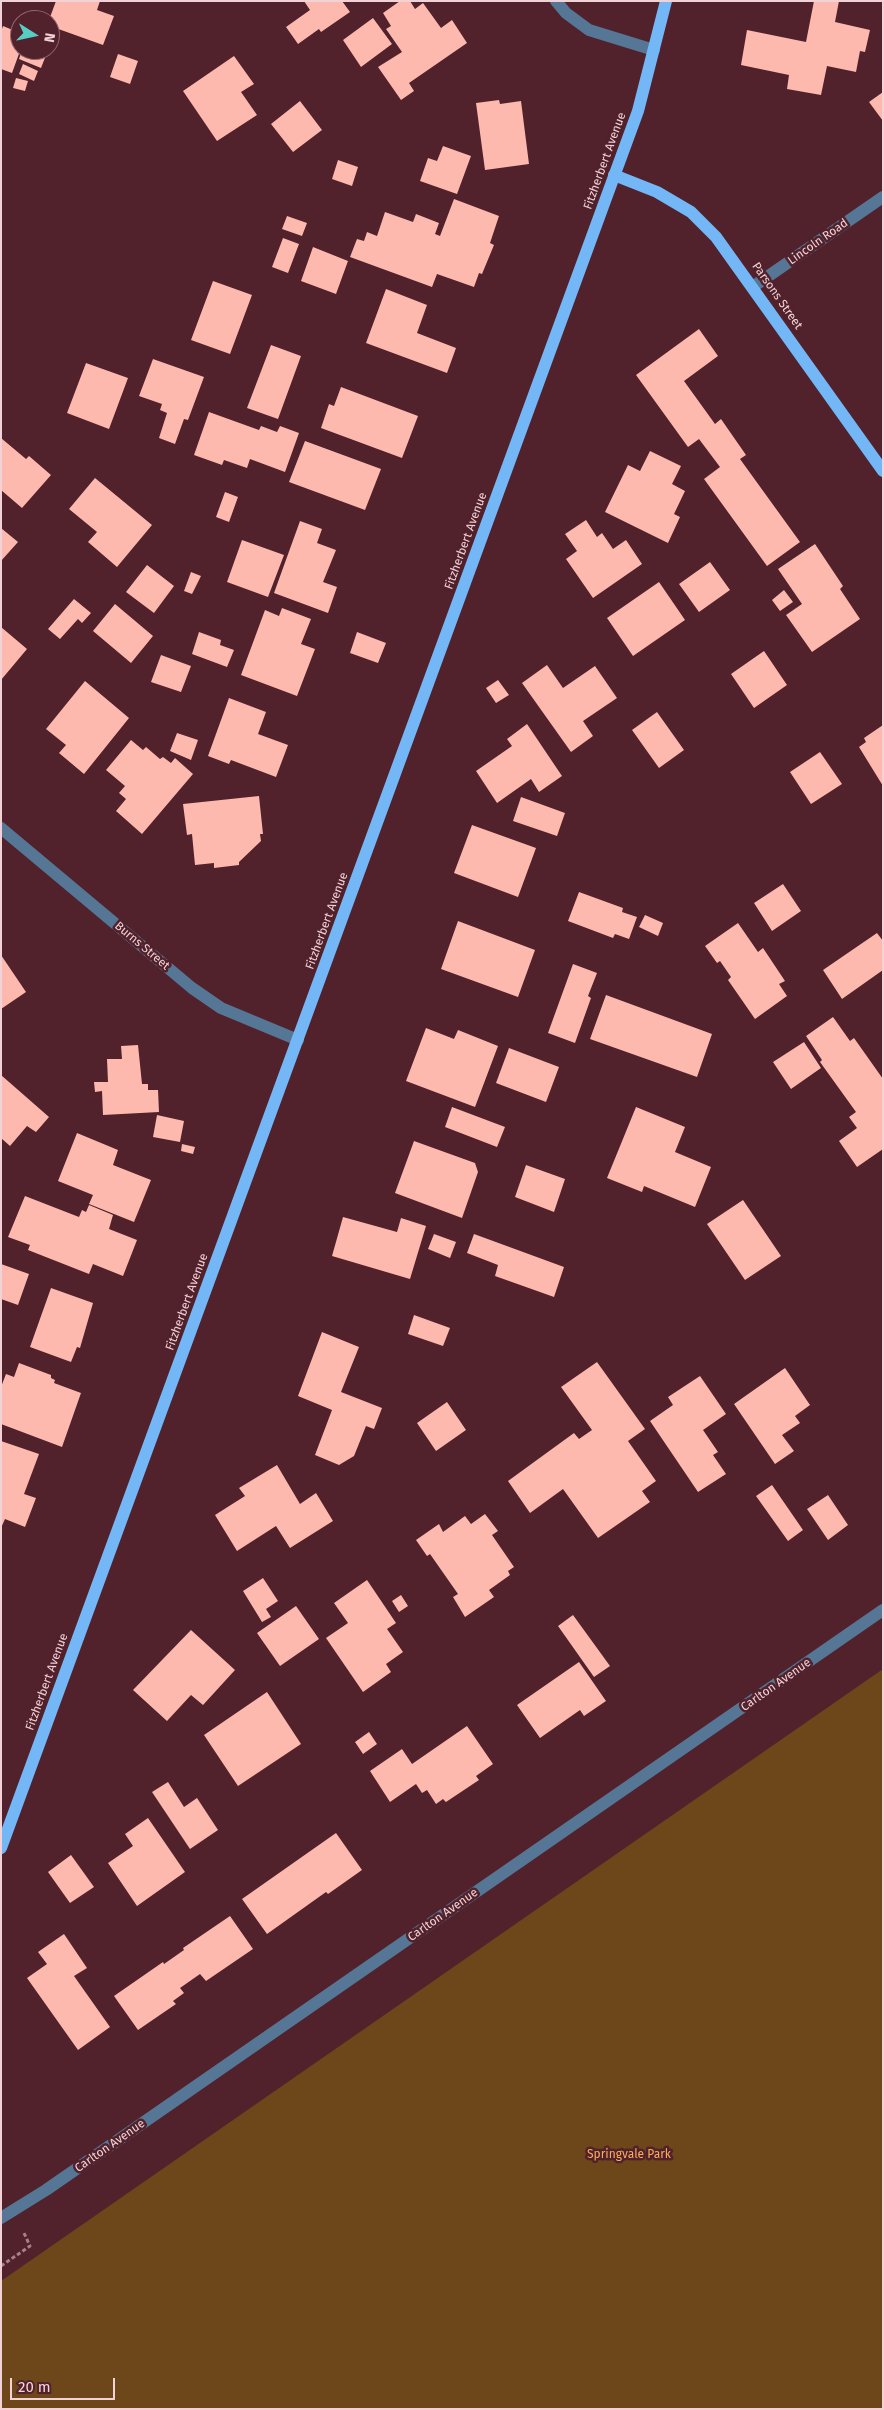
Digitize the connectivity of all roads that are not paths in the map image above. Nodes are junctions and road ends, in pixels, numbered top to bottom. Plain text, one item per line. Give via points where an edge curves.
1 (556, 1) edge
2 (666, 1) edge
3 (654, 50) junction
4 (614, 175) junction
5 (883, 197) edge
6 (754, 286) junction
7 (883, 471) edge
8 (1, 828) edge
9 (298, 1040) junction
10 (883, 1610) edge
11 (1, 1848) edge
12 (1, 2218) edge

1 - 3 street via 589,30
2 - 3 main road, Fitzherbert Avenue
3 - 4 main road, Fitzherbert Avenue via 638,110
4 - 6 main road, Parsons Street via 657,192 691,212 716,237
4 - 9 main road, Fitzherbert Avenue
5 - 6 street, Lincoln Road
6 - 7 main road, Parsons Street
8 - 9 street, Burns Street via 192,988 221,1008
9 - 11 main road, Fitzherbert Avenue
10 - 12 street, Carlton Avenue via 62,2179

